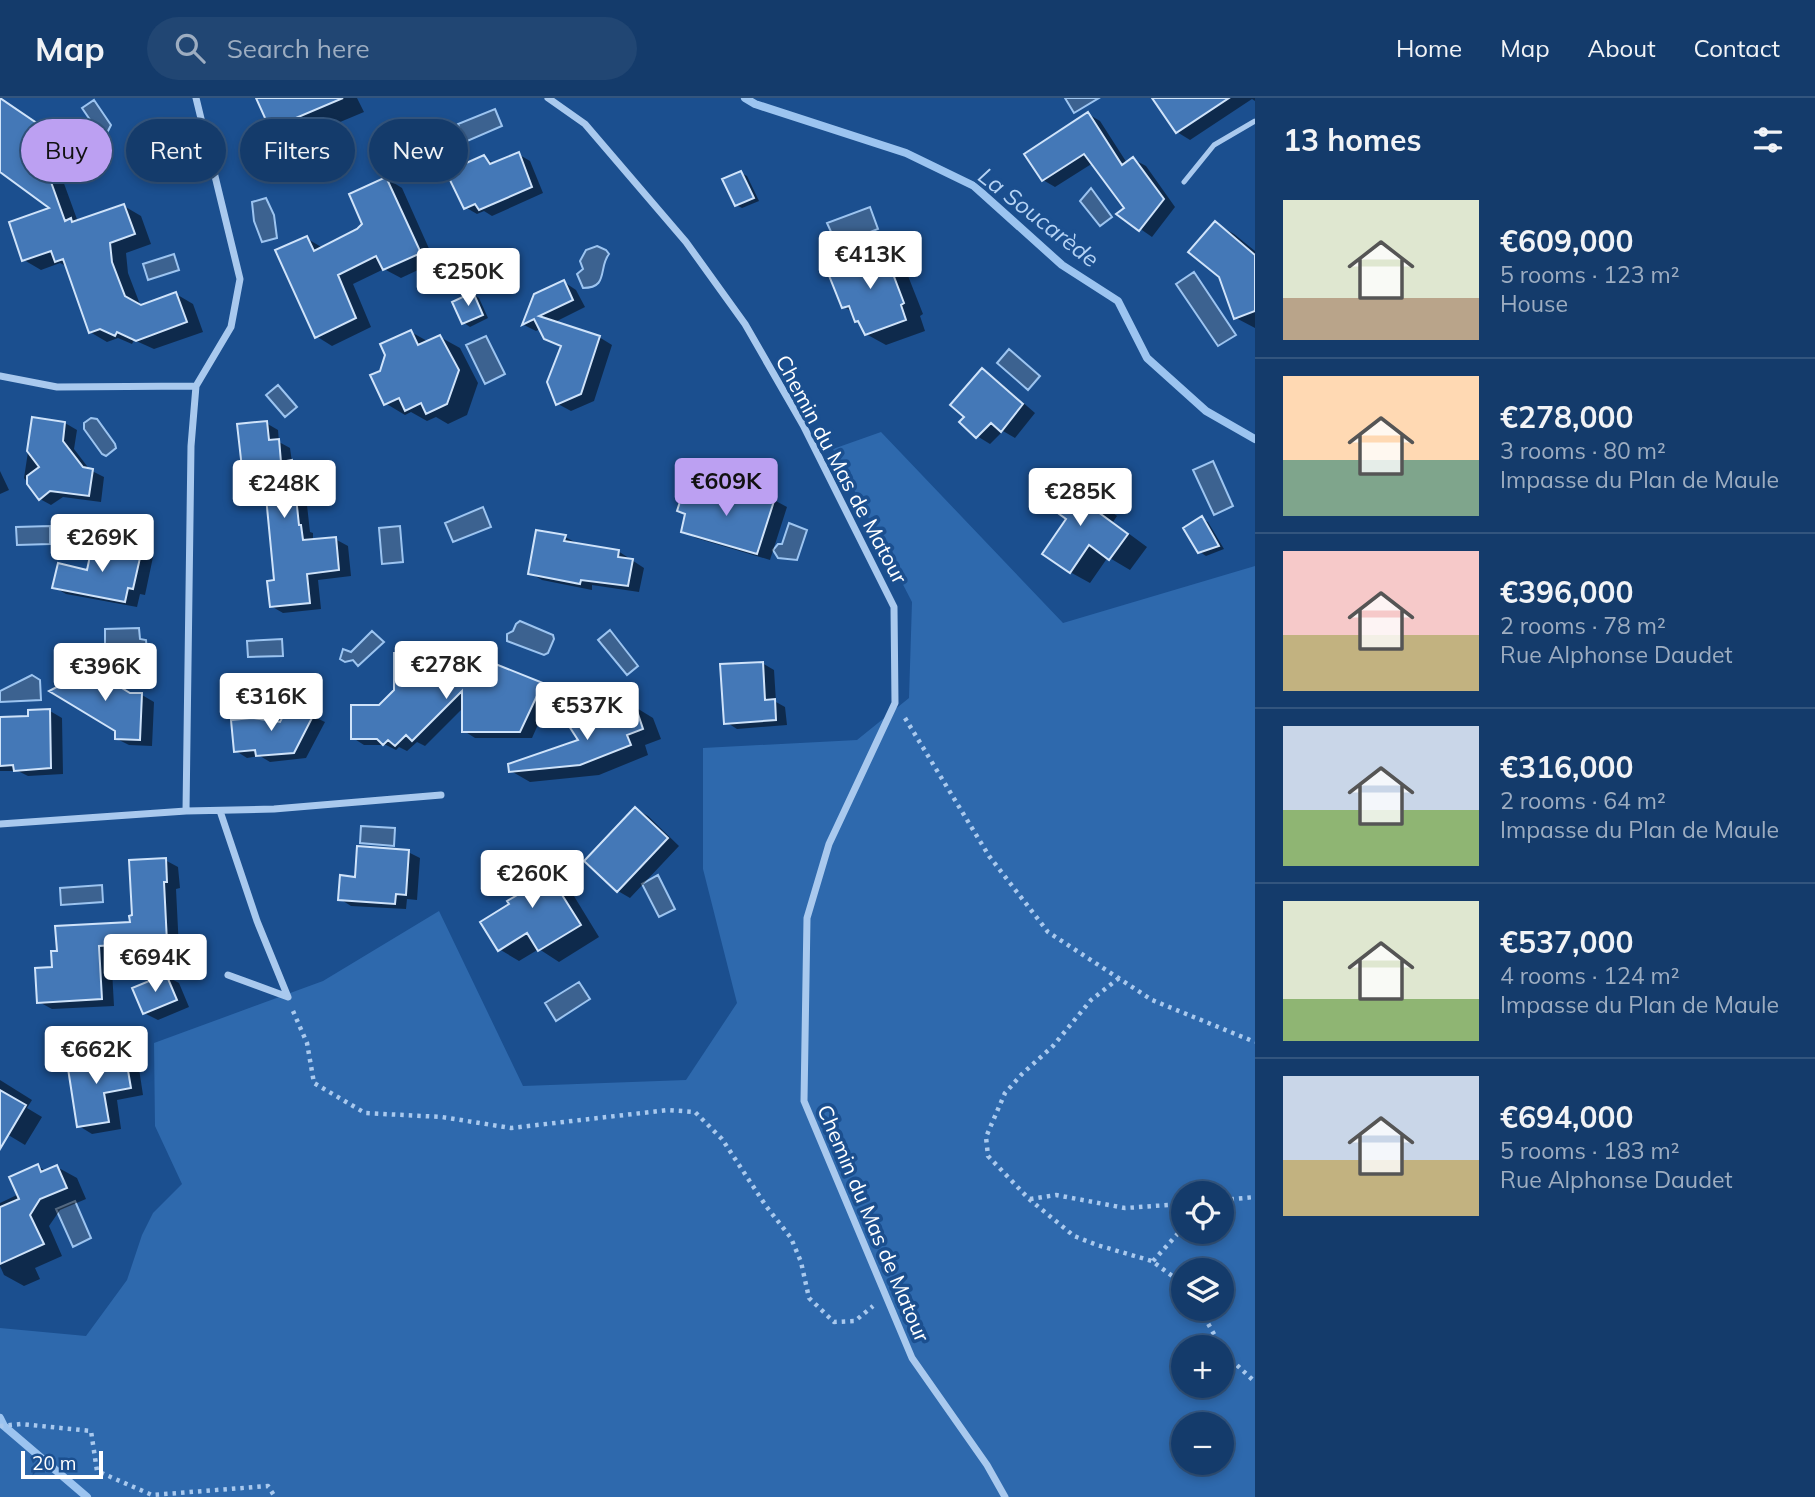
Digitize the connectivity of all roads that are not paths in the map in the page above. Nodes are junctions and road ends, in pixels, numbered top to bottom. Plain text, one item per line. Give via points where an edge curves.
1 (196, 98) edge
2 (548, 98) edge
3 (1255, 121) edge
4 (1184, 182) dead end
5 (0, 376) edge
6 (195, 386) junction
7 (441, 795) dead end
8 (186, 811) junction
9 (220, 811) junction
10 (0, 824) edge
11 (228, 975) dead end
12 (1005, 1497) edge

1 - 6 street via 240,279 231,327
2 - 12 street, Chemin du Mas de Matour via 585,124 686,242 745,324 803,425 894,607 895,703 829,844 807,918 804,1101 912,1358
3 - 4 lane via 1214,145
5 - 6 street via 57,387
6 - 8 street
7 - 9 street
8 - 9 street
8 - 10 street
9 - 11 street via 288,997

